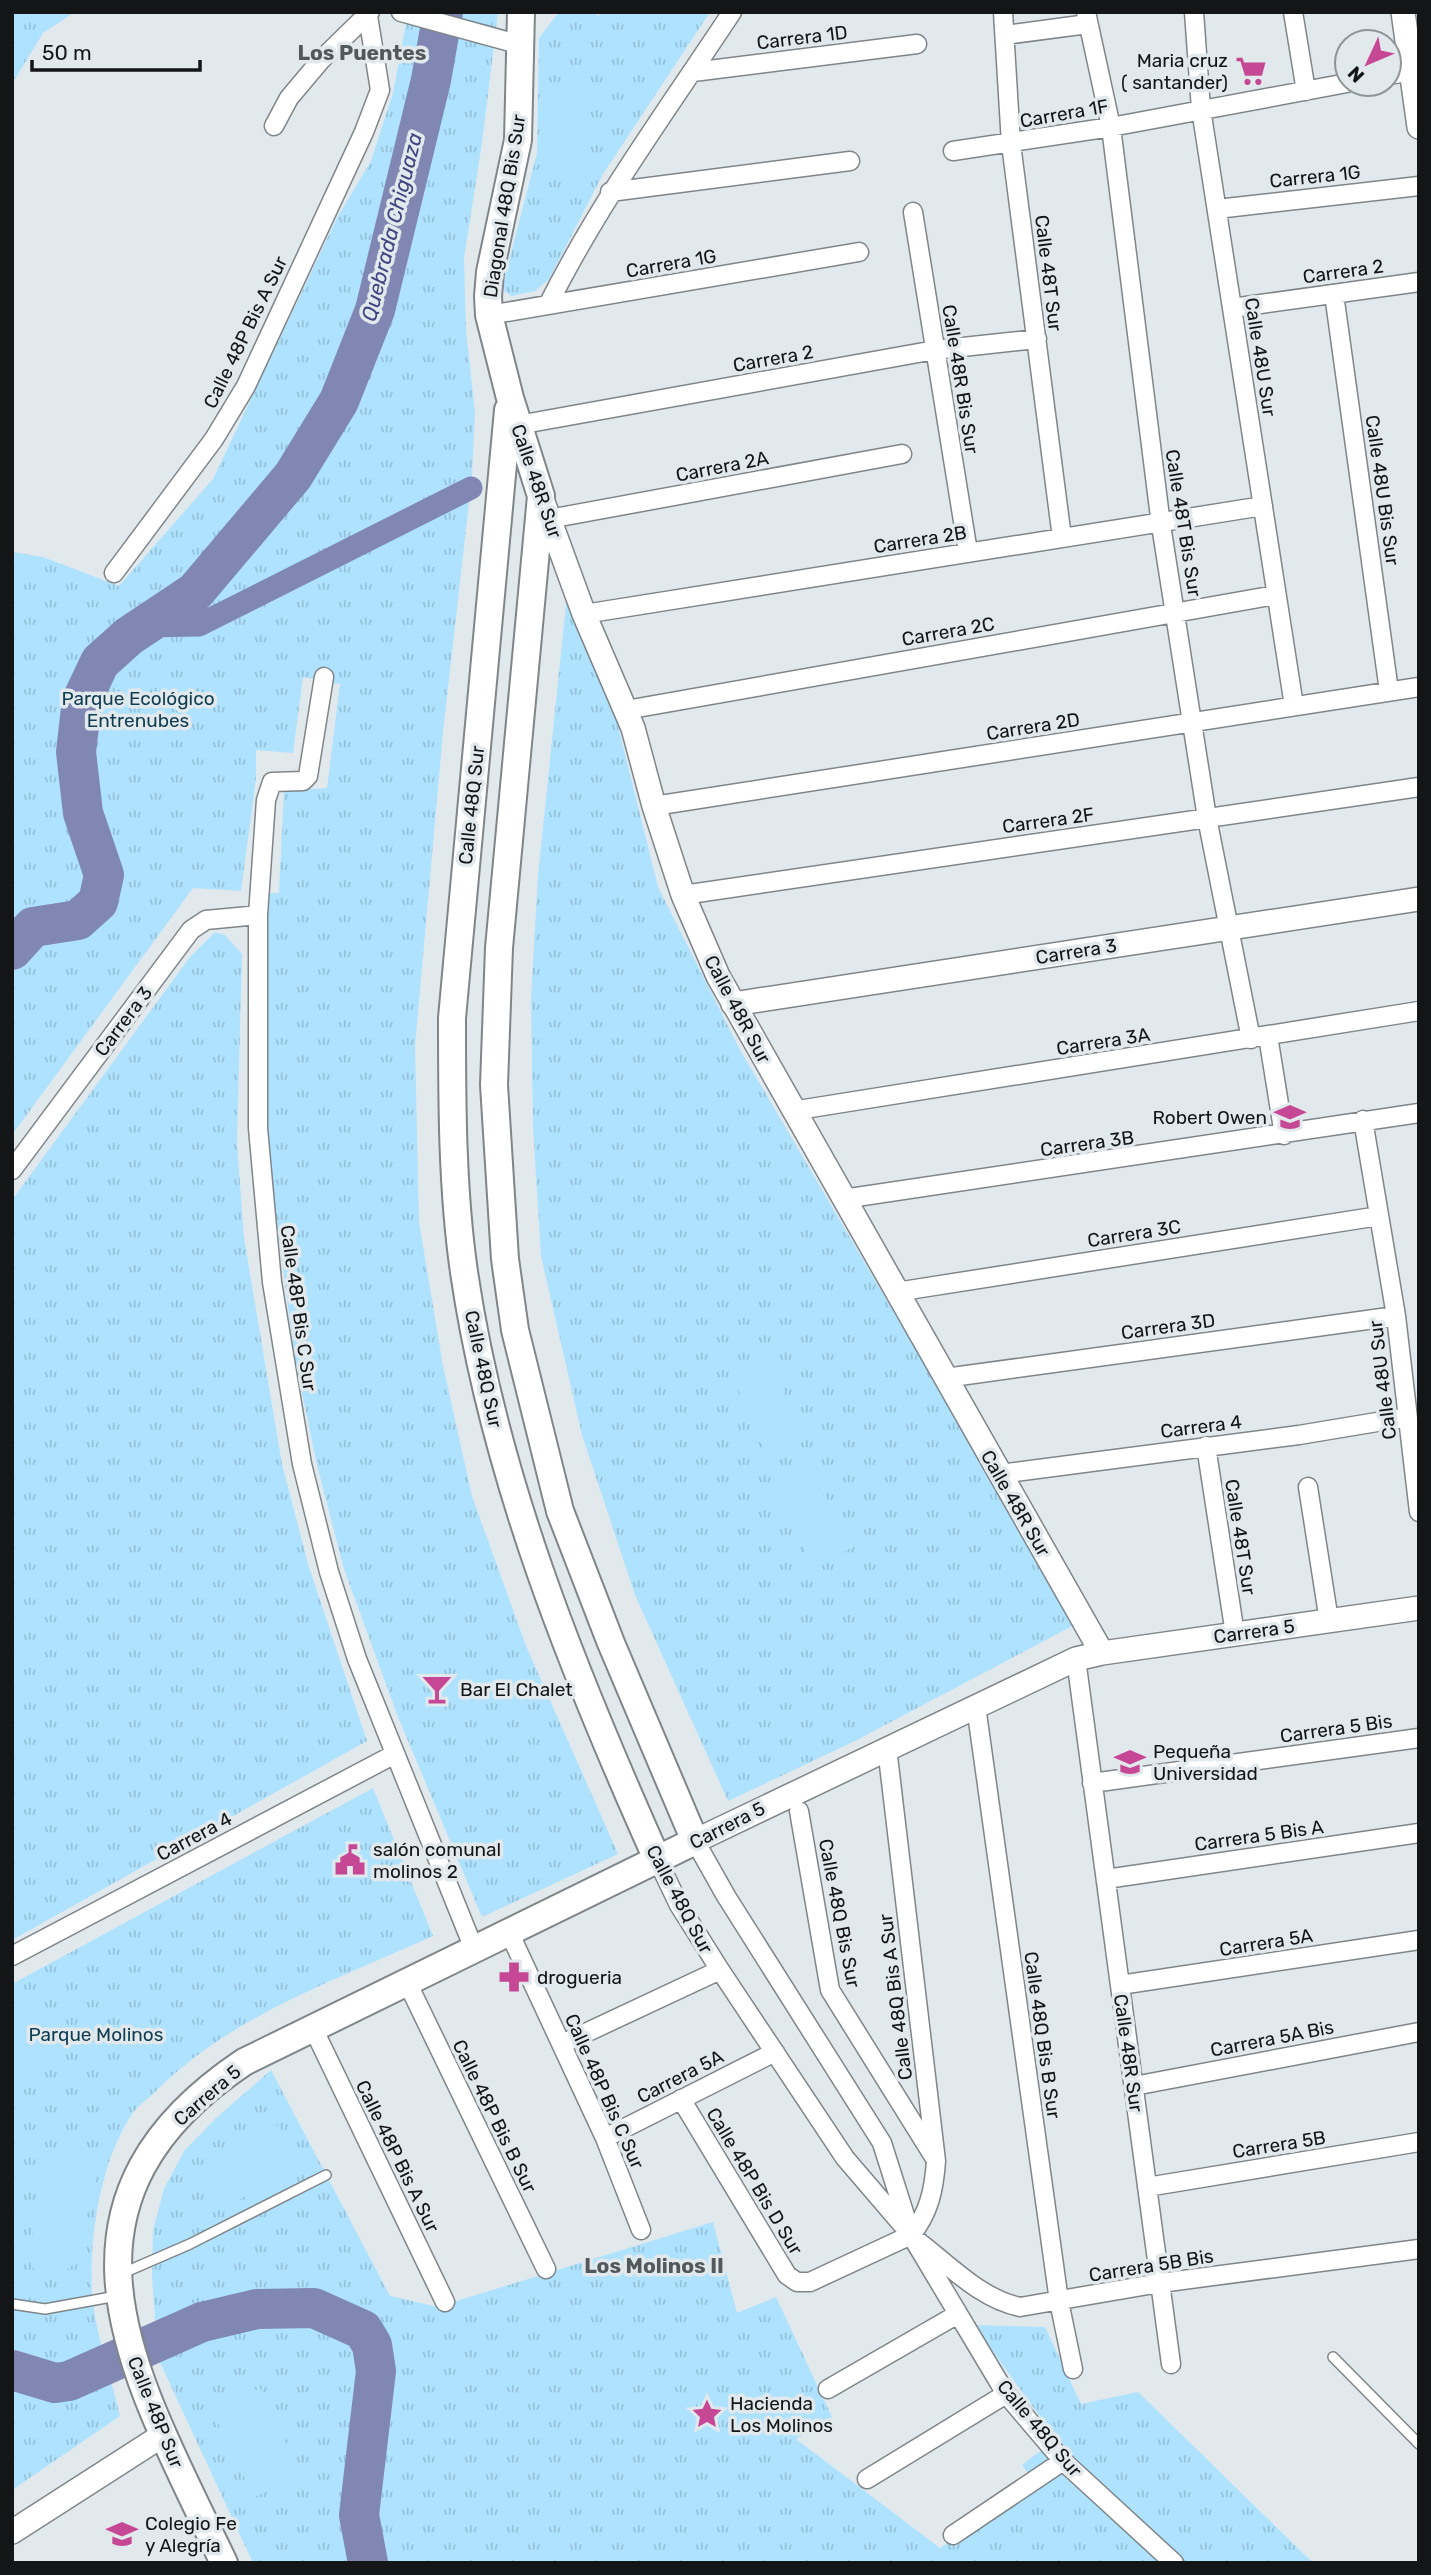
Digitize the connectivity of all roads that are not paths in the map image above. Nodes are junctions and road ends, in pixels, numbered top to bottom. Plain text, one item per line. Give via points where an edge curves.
1 (521, 12) edge
2 (732, 12) edge
3 (1003, 12) edge
4 (1194, 12) edge
5 (1293, 12) edge
6 (369, 14) edge
7 (1406, 14) edge
8 (410, 15) edge
9 (1087, 18) edge
10 (1005, 35) junction
11 (917, 44) dead end
12 (522, 45) junction
13 (693, 72) junction
14 (1406, 72) edge
15 (1333, 85) edge
16 (1306, 90) junction
17 (1201, 110) junction
18 (274, 126) dead end
19 (1111, 127) junction
20 (1419, 127) edge
21 (1012, 144) junction
22 (953, 151) dead end
23 (850, 161) dead end
24 (1419, 186) edge
25 (610, 192) junction
26 (1217, 209) junction
27 (913, 212) dead end
28 (859, 252) dead end
29 (1419, 282) edge
30 (1334, 294) junction
31 (548, 305) junction
32 (1232, 308) junction
33 (489, 315) junction
34 (1037, 339) junction
35 (935, 350) junction
36 (510, 398) junction
37 (518, 425) junction
38 (902, 454) dead end
39 (1263, 506) junction
40 (545, 508) junction
41 (1161, 525) junction
42 (1062, 538) junction
43 (968, 552) junction
44 (114, 573) dead end
45 (1276, 595) junction
46 (1177, 613) junction
47 (584, 614) junction
48 (324, 677) dead end
49 (1419, 687) edge
50 (1389, 691) junction
51 (1294, 706) junction
52 (626, 710) junction
53 (1192, 722) junction
54 (1419, 787) edge
55 (654, 807) junction
56 (1207, 818) junction
57 (683, 895) junction
58 (1419, 899) edge
59 (258, 915) junction
60 (1231, 928) junction
61 (733, 1004) junction
62 (1419, 1011) edge
63 (1260, 1038) junction
64 (792, 1111) junction
65 (1419, 1113) edge
66 (1363, 1120) junction
67 (1284, 1135) junction
68 (12, 1170) edge
69 (843, 1199) junction
70 (1379, 1216) junction
71 (896, 1292) junction
72 (1396, 1315) junction
73 (945, 1378) junction
74 (1407, 1417) junction
75 (1206, 1446) junction
76 (1000, 1474) junction
77 (1308, 1487) dead end
78 (1419, 1512) edge
79 (1419, 1608) edge
80 (1329, 1620) junction
81 (1235, 1634) junction
82 (1102, 1653) junction
83 (1076, 1660) junction
84 (976, 1706) junction
85 (1419, 1738) edge
86 (887, 1748) junction
87 (394, 1754) junction
88 (1092, 1783) junction
89 (799, 1811) dead end
90 (1419, 1832) edge
91 (695, 1841) junction
92 (657, 1859) junction
93 (1106, 1879) junction
94 (509, 1932) junction
95 (1419, 1940) edge
96 (474, 1949) junction
97 (12, 1956) edge
98 (720, 1970) junction
99 (407, 1982) junction
100 (1120, 1985) junction
101 (313, 2028) junction
102 (1419, 2032) edge
103 (562, 2044) junction
104 (775, 2052) junction
105 (1133, 2086) junction
106 (681, 2099) junction
107 (605, 2138) junction
108 (1419, 2142) edge
109 (936, 2161) junction
110 (326, 2175) dead end
111 (1147, 2187) junction
112 (124, 2211) joint
113 (642, 2231) dead end
114 (911, 2235) junction
115 (1419, 2249) edge
116 (546, 2269) dead end
117 (1160, 2283) junction
118 (118, 2286) junction
119 (1059, 2301) junction
120 (445, 2302) dead end
121 (12, 2304) edge
122 (958, 2314) junction
123 (1333, 2357) dead end
124 (1171, 2364) dead end
125 (1073, 2369) dead end
126 (828, 2389) dead end
127 (1006, 2394) junction
128 (163, 2435) junction
129 (1419, 2444) edge
130 (1063, 2461) junction
131 (867, 2479) dead end
132 (12, 2532) edge
133 (953, 2535) dead end
134 (224, 2563) edge
135 (1174, 2563) edge

1 - 12 main road, Diagonal 48Q Bis Sur
2 - 13 street
3 - 10 street, Calle 48T Sur
4 - 17 street, Calle 48U Sur
5 - 16 street
6 - 18 street via 321,60 289,98
6 - 44 street, Calle 48P Bis A Sur via 380,90 364,132 246,386 210,446
7 - 14 street
8 - 12 street
9 - 10 street
9 - 19 street, Calle 48T Bis Sur
10 - 21 street, Calle 48T Sur
11 - 13 street, Carrera 1D
12 - 33 main road, Diagonal 48Q Bis Sur via 518,140 490,272
13 - 25 street
14 - 20 street
15 - 16 street, Carrera 1F
16 - 17 street, Carrera 1F
17 - 19 street, Carrera 1F
17 - 26 street, Calle 48U Sur
19 - 21 street, Carrera 1F
19 - 41 street, Calle 48T Bis Sur
21 - 22 street, Carrera 1F
21 - 34 street, Calle 48T Sur
23 - 25 street
24 - 26 street, Carrera 1G
25 - 31 street
26 - 32 street, Calle 48U Sur
27 - 35 street, Calle 48R Bis Sur
28 - 31 street, Carrera 1G
29 - 30 street, Carrera 2
30 - 32 street, Carrera 2
30 - 50 street, Calle 48U Bis Sur
31 - 33 street, Carrera 1G
32 - 39 street, Calle 48U Sur
33 - 36 main road, Calle 48R Sur
34 - 35 street, Carrera 2
34 - 42 street, Calle 48T Sur
35 - 37 street, Carrera 2
35 - 43 street, Calle 48R Bis Sur
36 - 37 main road, Calle 48R Sur
36 - 92 main road, Calle 48Q Sur via 454,997 452,1088 464,1270 492,1410 532,1544 574,1665
37 - 40 main road, Calle 48R Sur
38 - 40 street, Carrera 2A
39 - 41 street, Carrera 2B
39 - 45 street, Calle 48U Sur
40 - 47 street, Calle 48R Sur
40 - 91 main road, Calle 48Q Sur via 499,948 494,1085 505,1259 515,1329 560,1511
41 - 42 street, Carrera 2B
41 - 46 street, Calle 48T Bis Sur
42 - 43 street, Carrera 2B
43 - 47 street, Carrera 2B
45 - 46 street, Carrera 2C
45 - 51 street, Calle 48U Sur
46 - 52 street, Carrera 2C
46 - 53 street, Calle 48T Bis Sur
47 - 52 street, Calle 48R Sur
48 - 59 street, Calle 48P Bis C Sur via 308,776 303,781 276,780 270,785
49 - 50 street, Carrera 2D
50 - 51 street, Carrera 2D
51 - 53 street, Carrera 2D
52 - 55 street, Calle 48R Sur
53 - 55 street, Carrera 2D
53 - 56 street, Calle 48T Bis Sur
54 - 56 street, Carrera 2F
55 - 57 street, Calle 48R Sur
56 - 57 street, Carrera 2F
56 - 60 street, Calle 48T Bis Sur
57 - 61 street, Calle 48R Sur
58 - 60 street, Carrera 3
59 - 68 street, Carrera 3 via 206,920 191,930
59 - 87 street, Calle 48P Bis C Sur via 258,1128 278,1320 302,1464 329,1572
60 - 61 street, Carrera 3
60 - 63 street, Calle 48T Bis Sur
61 - 64 street, Calle 48R Sur
62 - 63 street, Carrera 3A
63 - 64 street, Carrera 3A
63 - 67 street, Calle 48T Bis Sur
64 - 69 street, Calle 48R Sur
65 - 66 street, Carrera 3B
66 - 67 street, Carrera 3B
66 - 70 street, Calle 48U Sur
67 - 69 street, Carrera 3B
69 - 71 street, Calle 48R Sur
70 - 71 street, Carrera 3C
70 - 72 street, Calle 48U Sur
71 - 73 street, Calle 48R Sur
72 - 73 street, Carrera 3D
72 - 74 street, Calle 48U Sur
73 - 76 street, Calle 48R Sur
74 - 75 street, Carrera 4
74 - 78 street, Calle 48U Sur
75 - 76 street, Carrera 4
75 - 81 street, Calle 48T Sur
76 - 82 street, Calle 48R Sur
77 - 80 street
79 - 80 street, Carrera 5
80 - 81 street, Carrera 5
81 - 82 street, Carrera 5
82 - 83 street, Carrera 5
83 - 84 street, Carrera 5
83 - 88 street, Calle 48R Sur
84 - 86 street, Carrera 5
84 - 119 street, Calle 48Q Bis B Sur
85 - 88 street, Carrera 5 Bis
86 - 91 street, Carrera 5
86 - 109 street, Calle 48Q Bis A Sur
87 - 96 street, Calle 48P Bis C Sur
87 - 97 street, Carrera 4
88 - 93 street, Calle 48R Sur
89 - 109 street, Calle 48Q Bis Sur via 830,1990
90 - 93 street, Carrera 5 Bis A
91 - 92 main road, Carrera 5
91 - 114 street, Calle 48Q Sur via 882,2143
92 - 94 main road, Carrera 5
92 - 98 street, Calle 48Q Sur via 679,1905
93 - 100 street, Calle 48R Sur
94 - 96 main road, Carrera 5
94 - 103 street, Calle 48P Bis C Sur
95 - 100 street, Carrera 5A
96 - 99 main road, Carrera 5
98 - 103 street
98 - 104 street, Calle 48Q Sur
99 - 101 main road, Carrera 5
99 - 116 street, Calle 48P Bis B Sur
100 - 105 street, Calle 48R Sur
101 - 112 main road, Carrera 5 via 244,2062 196,2100 150,2154
101 - 120 street, Calle 48P Bis A Sur
102 - 105 street, Carrera 5A Bis
103 - 107 street, Calle 48P Bis C Sur
104 - 106 street, Carrera 5A
104 - 114 street, Calle 48Q Sur via 845,2158
105 - 111 street, Calle 48R Sur
106 - 107 street, Carrera 5A
106 - 114 street, Calle 48P Bis D Sur via 787,2275 797,2282 810,2282
107 - 113 street, Calle 48P Bis C Sur
108 - 111 street, Carrera 5B
109 - 114 street, Calle 48Q Bis A Sur via 929,2206
110 - 118 lane
111 - 117 street, Calle 48R Sur
112 - 118 main road, Calle 48P Sur
114 - 119 street, Carrera 5B Bis via 1004,2304 1020,2307
114 - 122 street, Calle 48Q Sur
115 - 117 street, Carrera 5B Bis
117 - 119 street, Carrera 5B Bis
117 - 124 street, Calle 48R Sur
118 - 121 lane via 45,2309
118 - 128 main road, Calle 48P Sur via 122,2324
119 - 125 street, Calle 48Q Bis B Sur
122 - 126 street
122 - 127 street, Calle 48Q Sur
123 - 129 lane
127 - 130 street, Calle 48Q Sur
127 - 131 street
128 - 132 street
128 - 134 main road, Calle 48P Sur
130 - 133 street
130 - 135 street, Calle 48Q Sur

